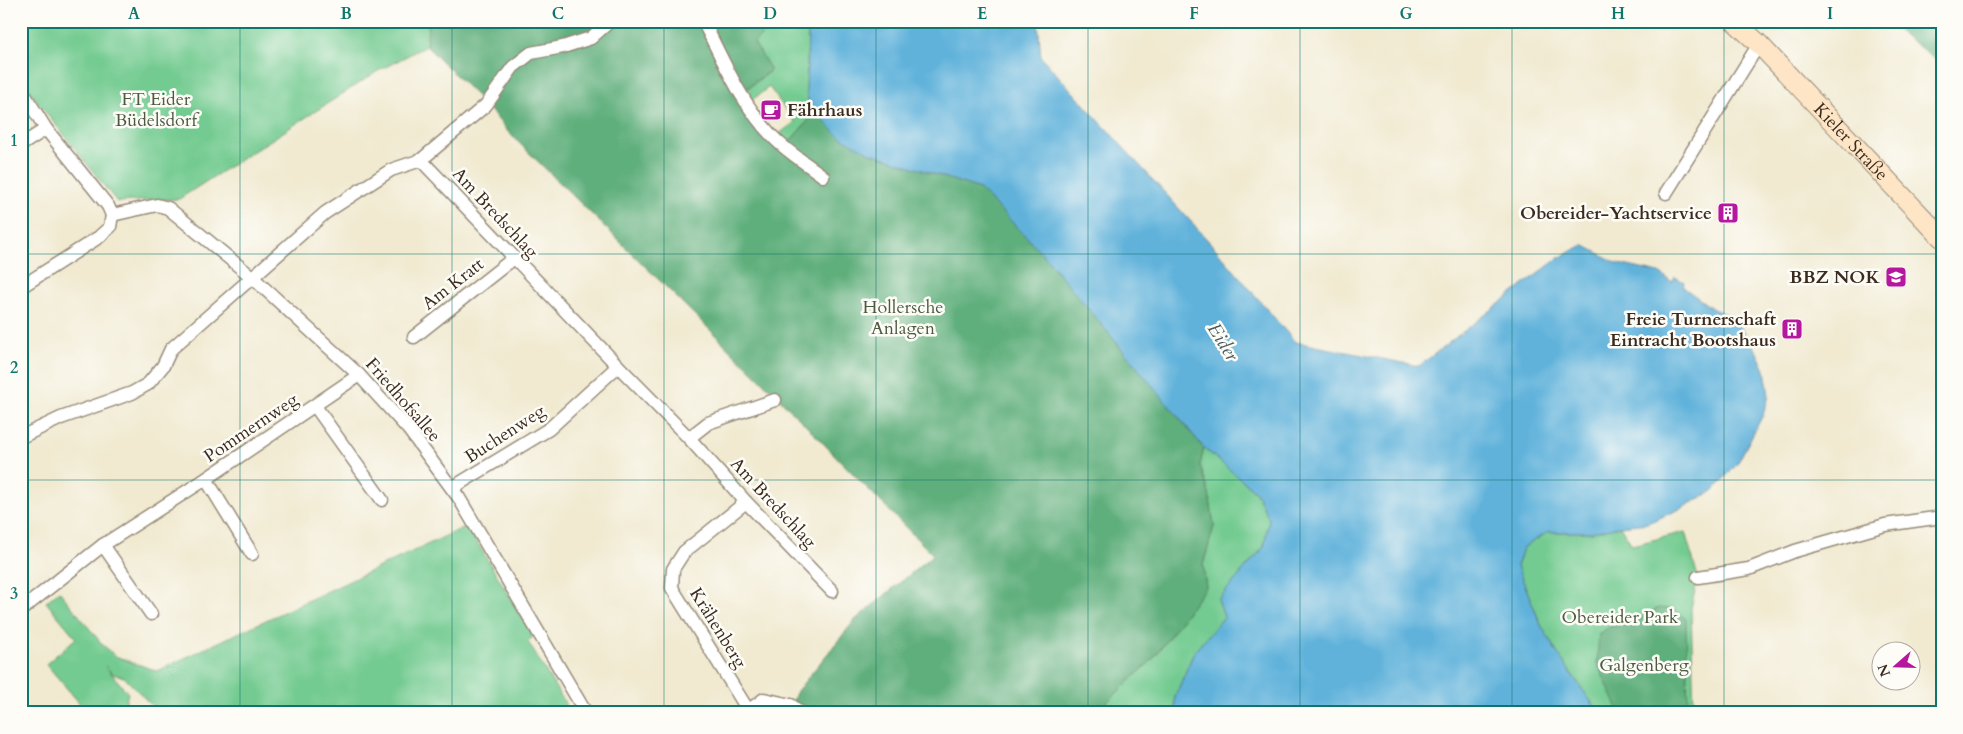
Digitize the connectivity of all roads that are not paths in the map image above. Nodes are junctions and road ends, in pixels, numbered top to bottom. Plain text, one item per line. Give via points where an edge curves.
1 (610, 21) edge
2 (703, 21) edge
3 (1734, 21) edge
4 (1759, 44) junction
5 (21, 89) edge
6 (46, 130) junction
7 (21, 145) edge
8 (421, 160) junction
9 (824, 176) dead end
10 (1666, 192) dead end
11 (112, 215) junction
12 (1942, 238) edge
13 (514, 258) junction
14 (252, 278) junction
15 (21, 287) edge
16 (414, 337) dead end
17 (618, 366) junction
18 (359, 375) junction
19 (775, 400) dead end
20 (315, 406) junction
21 (21, 438) edge
22 (690, 438) junction
23 (206, 479) junction
24 (452, 488) junction
25 (382, 500) dead end
26 (746, 502) junction
27 (1942, 517) edge
28 (103, 545) junction
29 (252, 554) dead end
30 (1698, 578) dead end
31 (832, 591) dead end
32 (21, 610) edge
33 (151, 614) dead end
34 (747, 712) edge
35 (586, 713) edge
36 (801, 713) edge

1 - 8 street via 591,38 531,53 513,66 486,105
2 - 9 street via 748,106 775,139
3 - 4 main road, Kieler Straße
4 - 10 street
4 - 12 main road, Kieler Straße
5 - 6 street
6 - 7 street
6 - 11 street
8 - 13 street, Am Bredschlag
8 - 14 street via 391,170 325,214
11 - 14 street, Friedhofsallee via 144,206 168,208
11 - 15 street via 110,227 99,237
13 - 16 street, Am Kratt
13 - 17 street, Am Bredschlag
14 - 18 street, Friedhofsallee
14 - 21 street via 171,349 163,366 148,384 132,393 61,418
17 - 22 street, Am Bredschlag
17 - 24 street, Buchenweg via 549,429
18 - 20 street, Pommernweg
18 - 24 street, Friedhofsallee via 409,430
19 - 22 street via 708,423
20 - 23 street, Pommernweg
20 - 25 street, Pommernweg
22 - 26 street, Am Bredschlag
23 - 28 street, Pommernweg
23 - 29 street, Pommernweg
24 - 35 street, Friedhofsallee
26 - 31 street, Am Bredschlag
26 - 34 street, Krähenberg via 684,552 673,569 672,588
27 - 30 street via 1885,525 1795,551 1749,570
28 - 32 street, Pommernweg
28 - 33 street
34 - 36 street via 764,699 791,705

